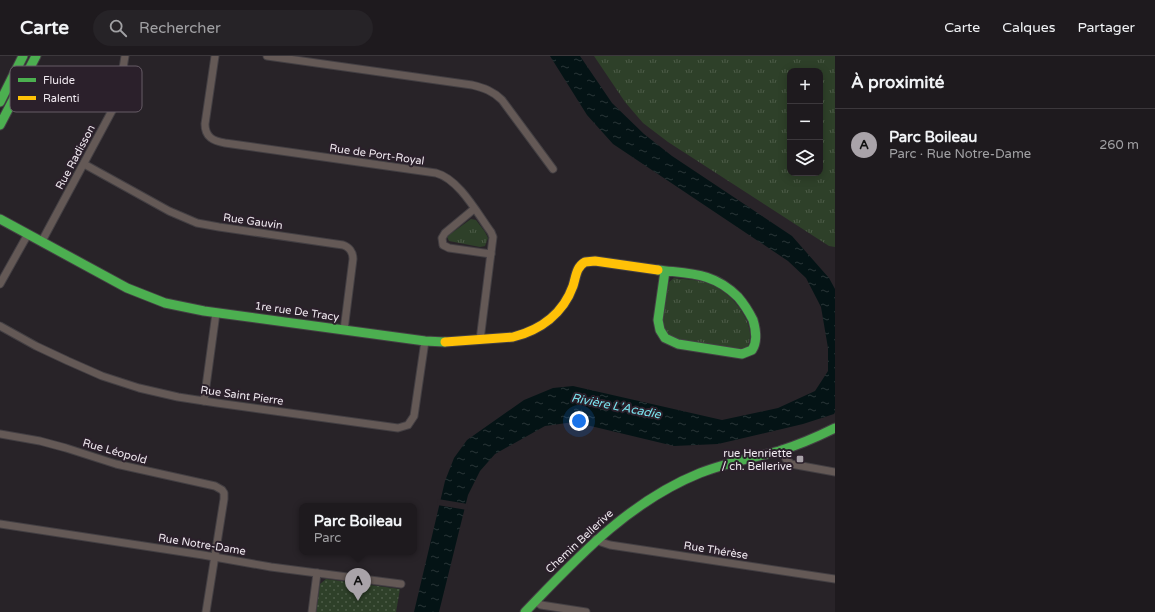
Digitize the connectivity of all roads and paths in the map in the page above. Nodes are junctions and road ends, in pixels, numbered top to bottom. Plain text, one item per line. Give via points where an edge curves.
1 (23, 56) edge
2 (36, 56) edge
3 (125, 56) edge
4 (215, 56) edge
5 (267, 56) edge
6 (18, 66) edge
7 (31, 66) edge
8 (123, 66) edge
9 (10, 82) edge
10 (0, 102) edge
11 (10, 106) edge
12 (111, 112) edge
13 (0, 125) edge
14 (84, 164) junction
15 (553, 168) dead end
16 (474, 209) junction
17 (0, 219) edge
18 (28, 234) junction
19 (42, 241) junction
20 (491, 254) junction
21 (665, 271) junction
22 (0, 284) edge
23 (216, 313) junction
24 (0, 326) edge
25 (344, 330) junction
26 (480, 340) junction
27 (425, 341) junction
28 (204, 401) junction
29 (835, 428) edge
30 (0, 434) edge
31 (782, 449) junction
32 (835, 472) edge
33 (0, 524) edge
34 (596, 539) junction
35 (215, 557) junction
36 (316, 573) junction
37 (835, 579) edge
38 (401, 584) dead end
39 (535, 601) junction
40 (206, 612) edge
41 (312, 612) edge
42 (525, 612) edge
43 (586, 612) edge

1 - 6 street
2 - 7 street
3 - 8 street, Rue Radisson
4 - 16 street, Rue de Port-Royal via 205,124 207,134 213,140 440,174 453,182
5 - 15 street via 472,85 487,90 502,100
9 - 10 street
11 - 13 street
12 - 14 street, Rue Radisson
14 - 19 street, Rue Radisson
14 - 25 street, Rue Gauvin via 169,211 197,223 347,246 352,252 353,259
16 - 20 street, Rue de Port-Royal via 492,234
16 - 20 street via 445,233 442,238 443,245 447,248
17 - 18 street, 1re rue De Tracy
18 - 19 street, 1re rue De Tracy
18 - 22 street
19 - 23 street, 1re rue De Tracy via 145,296
20 - 26 street, Rue de Port-Royal
21 - 21 street via 710,278 728,289 745,307 755,324 756,339 751,351 742,354 682,345 665,338 658,320
21 - 26 street, 1re rue De Tracy via 590,261 583,263 566,301 542,326 518,336
23 - 25 street, 1re rue De Tracy
23 - 28 street
24 - 28 street, Rue Saint Pierre via 47,352 102,376 145,389
25 - 27 street, 1re rue De Tracy
26 - 27 street, 1re rue De Tracy
27 - 28 street, Rue Saint Pierre via 414,416 410,423 403,427 395,428
29 - 31 street, Chemin Bellerive
30 - 35 street, Rue Léopold via 54,444 132,468 215,486 224,491
31 - 32 street via 785,458 791,464
31 - 34 street, Chemin Bellerive via 716,467 681,481 634,508
33 - 35 street, Rue Notre-Dame
34 - 37 street, Rue Thérèse via 610,545
34 - 39 street, Chemin Bellerive
35 - 36 street, Rue Notre-Dame
35 - 40 street
36 - 38 street, Rue Notre-Dame
36 - 41 street
39 - 42 street, Chemin Bellerive
39 - 43 street via 541,605

